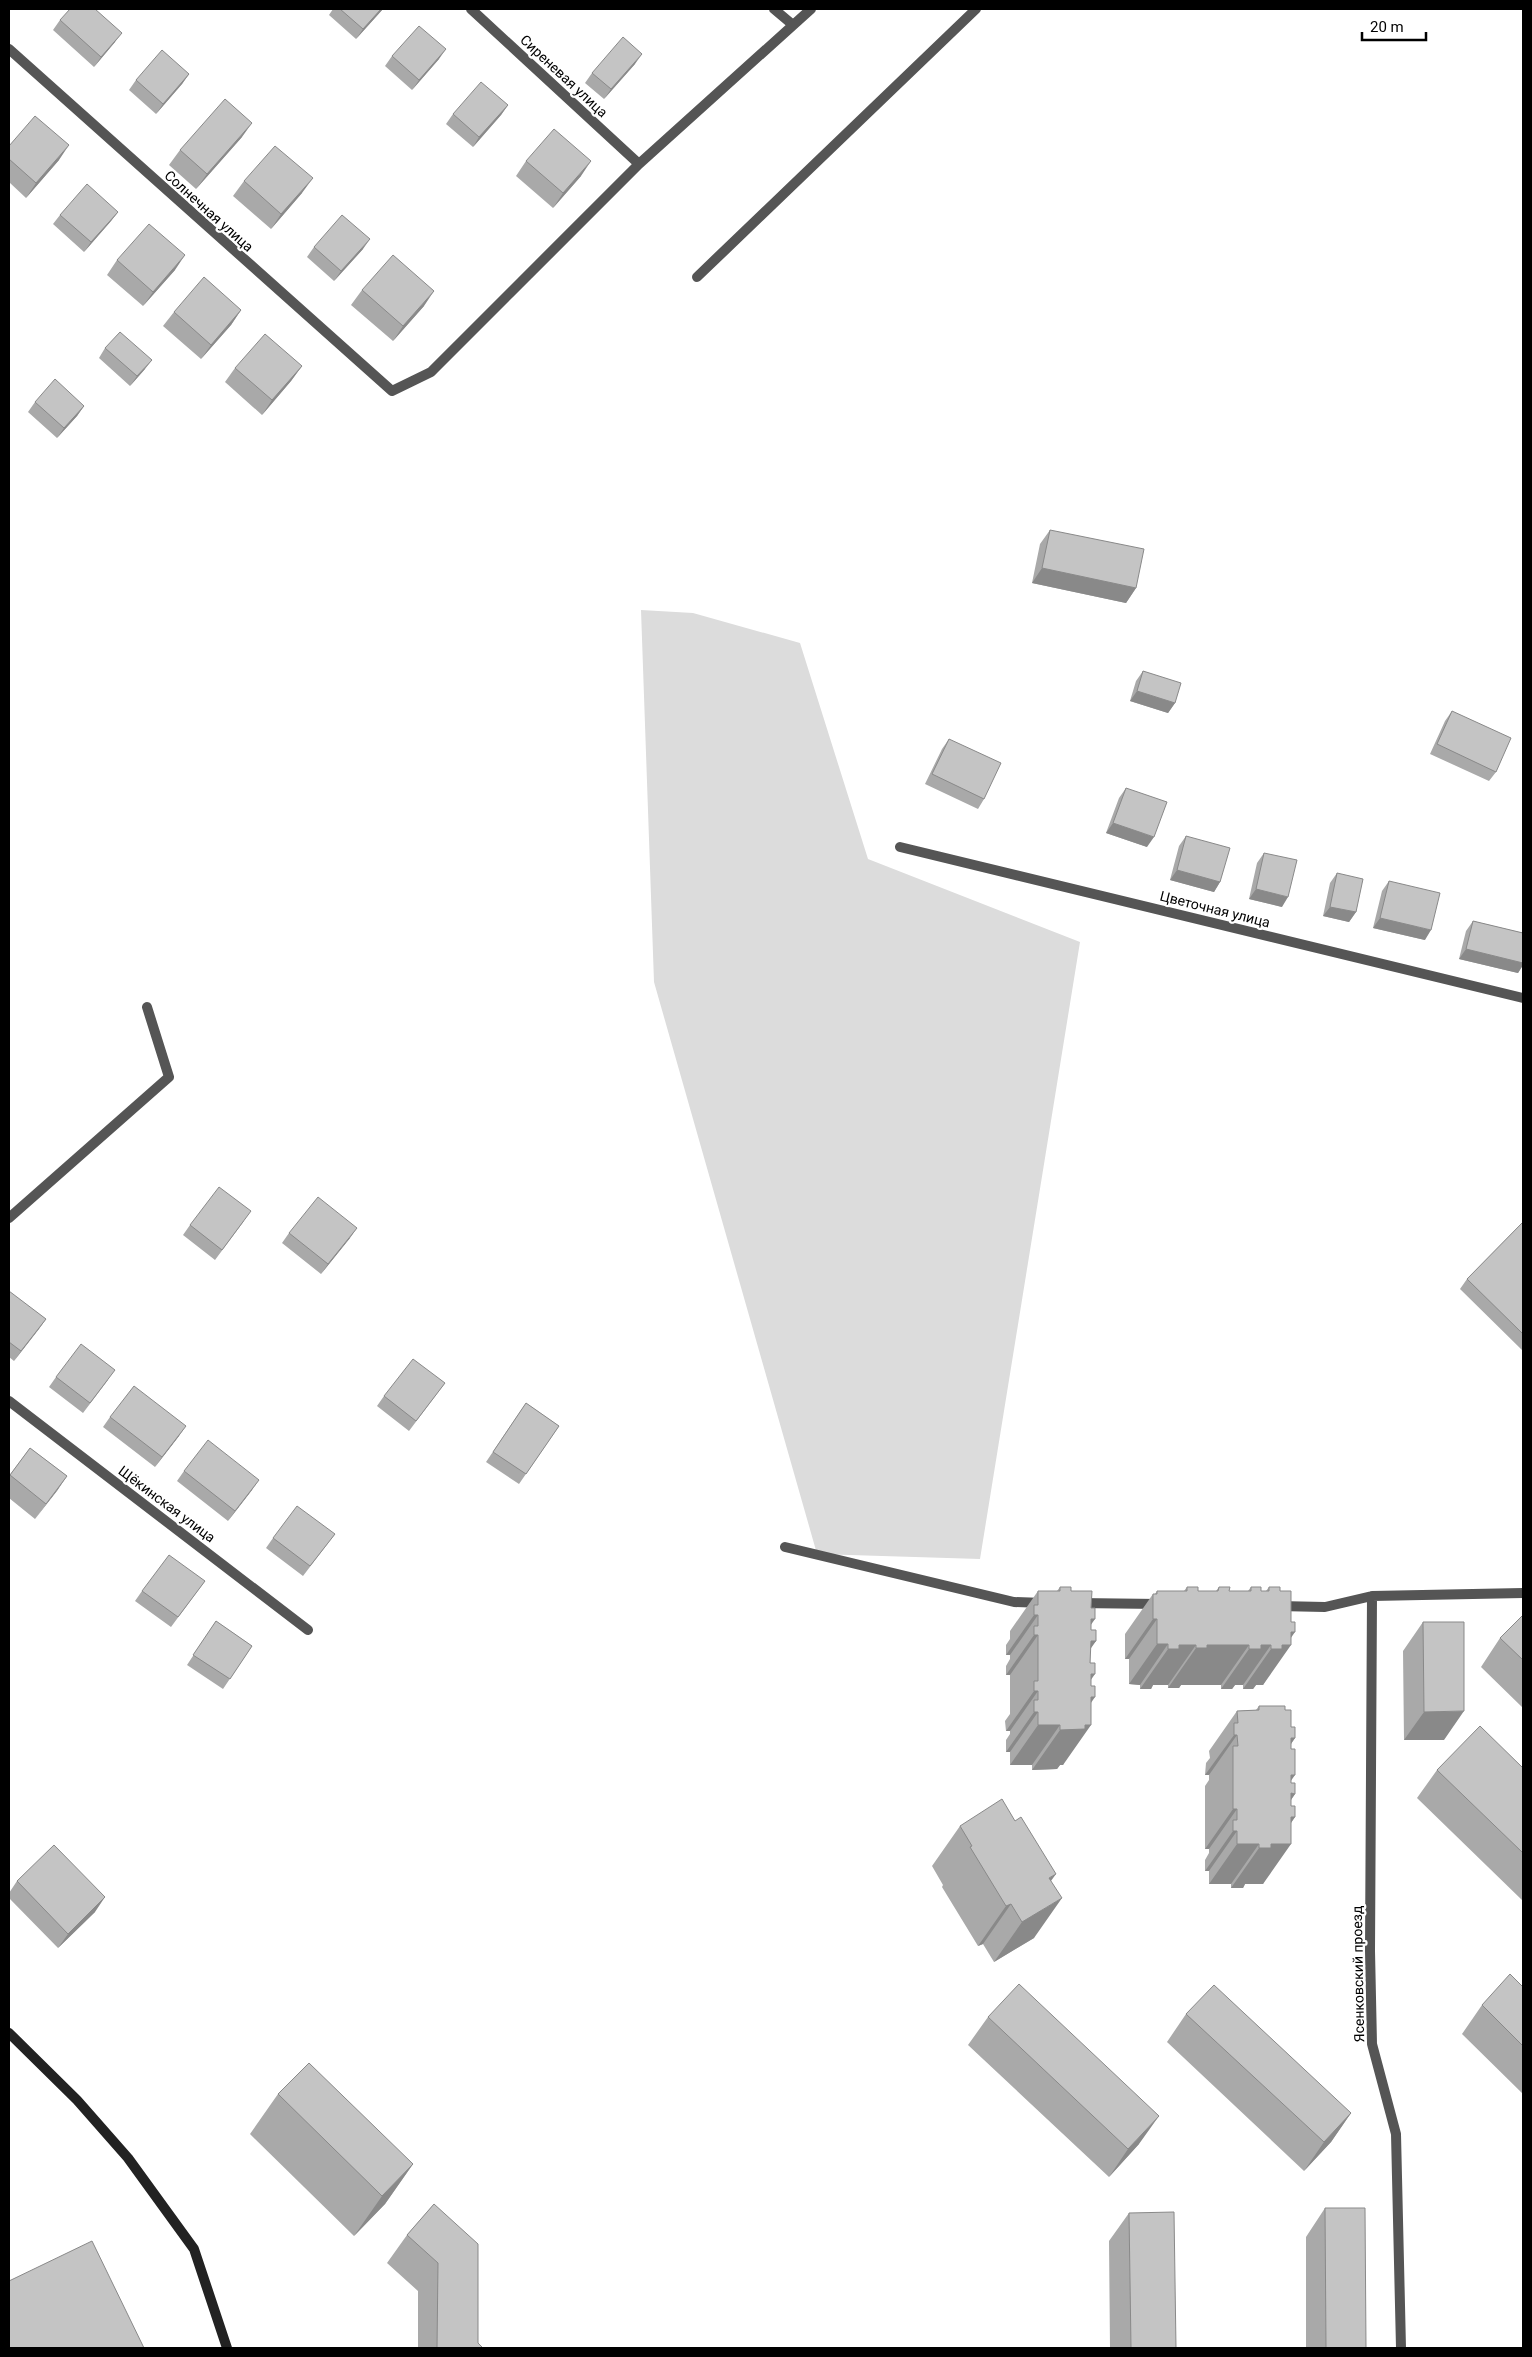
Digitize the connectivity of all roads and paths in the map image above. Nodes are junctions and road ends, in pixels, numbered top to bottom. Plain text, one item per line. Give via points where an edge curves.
1 (471, 9) edge
2 (774, 9) edge
3 (811, 9) edge
4 (976, 9) edge
5 (792, 25) junction
6 (9, 49) edge
7 (639, 164) junction
8 (698, 277) dead end
9 (900, 847) dead end
10 (1523, 998) edge
11 (147, 1007) dead end
12 (9, 1218) edge
13 (9, 1401) edge
14 (785, 1547) dead end
15 (1523, 1592) edge
16 (1372, 1596) junction
17 (1169, 1604) edge
18 (1266, 1606) edge
19 (308, 1630) dead end
20 (9, 2033) edge
21 (227, 2348) edge
22 (1401, 2348) edge

1 - 7 street, Сиреневая улица
2 - 5 street
3 - 5 street
4 - 8 street
5 - 7 street
6 - 7 street, Солнечная улица via 392,391 430,372
9 - 10 street, Цветочная улица
11 - 12 street via 169,1077
13 - 19 street, Щёкинская улица
14 - 17 street via 1014,1602
15 - 16 street
16 - 18 street via 1325,1607
16 - 22 street, Ясенковский проезд via 1372,2044 1396,2134
20 - 21 main road via 77,2100 128,2158 194,2249

